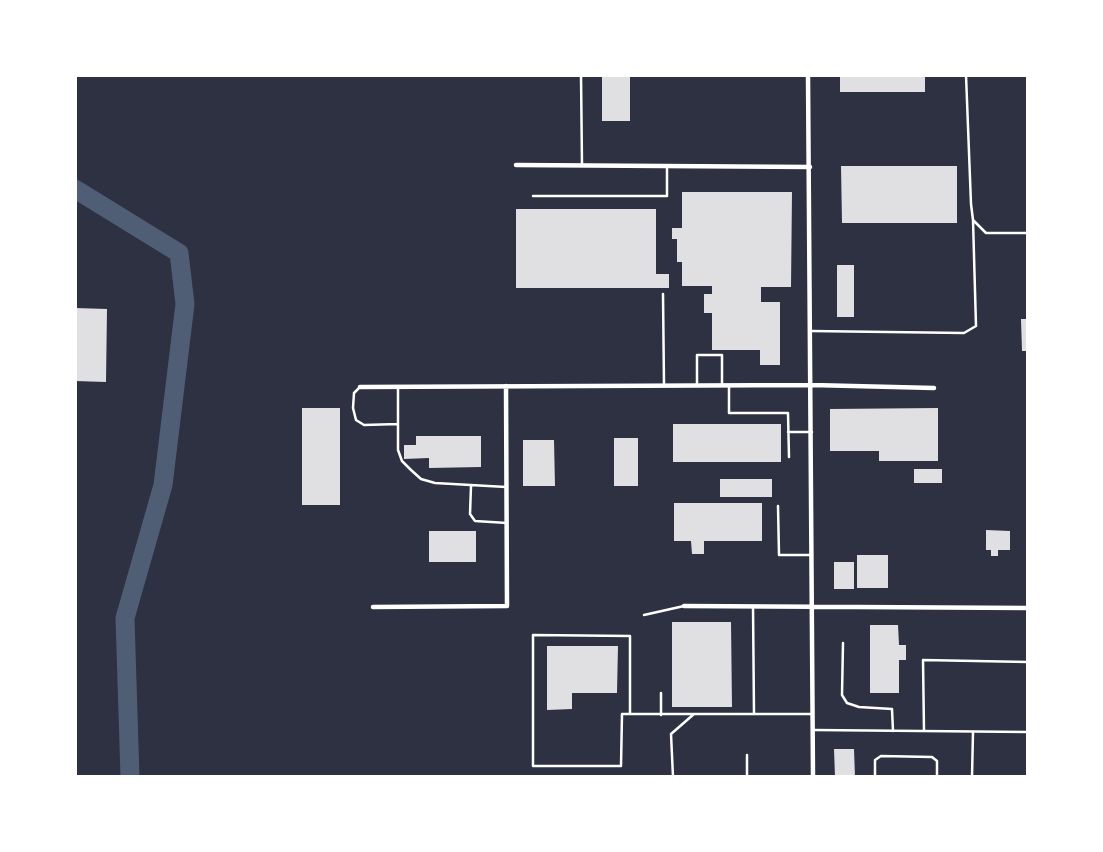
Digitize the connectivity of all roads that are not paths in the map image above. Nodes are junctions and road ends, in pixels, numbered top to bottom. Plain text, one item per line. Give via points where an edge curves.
1 (581, 75) edge
2 (808, 75) edge
3 (966, 75) edge
4 (516, 164) dead end
5 (582, 165) junction
6 (667, 166) junction
7 (810, 167) junction
8 (533, 197) dead end
9 (973, 220) junction
10 (1028, 233) edge
11 (663, 294) dead end
12 (811, 331) junction
13 (698, 385) junction
14 (722, 385) junction
15 (729, 385) junction
16 (812, 385) junction
17 (398, 386) junction
18 (506, 386) junction
19 (664, 386) junction
20 (360, 387) joint
21 (934, 388) dead end
22 (398, 424) junction
23 (788, 432) junction
24 (812, 432) junction
25 (789, 457) dead end
26 (471, 486) junction
27 (506, 487) junction
28 (778, 506) dead end
29 (507, 523) junction
30 (811, 555) junction
31 (684, 606) joint
32 (753, 606) junction
33 (373, 607) dead end
34 (811, 607) junction
35 (1028, 608) edge
36 (644, 615) dead end
37 (843, 643) dead end
38 (1028, 662) edge
39 (661, 692) dead end
40 (630, 714) junction
41 (694, 714) junction
42 (754, 714) junction
43 (661, 715) junction
44 (812, 715) junction
45 (813, 730) junction
46 (893, 731) junction
47 (924, 731) junction
48 (972, 732) junction
49 (1028, 732) edge
50 (747, 755) dead end
51 (673, 777) edge
52 (747, 777) edge
53 (813, 777) edge
54 (875, 777) edge
55 (937, 777) edge
56 (972, 777) edge

1 - 5 lane
2 - 7 street
3 - 9 lane
4 - 5 street
5 - 6 street
6 - 7 street
6 - 8 lane via 667,196
7 - 12 street
9 - 10 lane via 986,233
9 - 12 lane via 976,326 964,333
11 - 19 lane
12 - 16 street
13 - 14 street
13 - 14 lane via 697,355 722,355
13 - 19 street
14 - 15 street
15 - 16 street
15 - 23 lane via 729,413 788,413
16 - 21 street
16 - 24 street
17 - 18 street
17 - 20 street
17 - 22 lane
18 - 19 street
18 - 27 street
20 - 22 lane via 354,393 356,420 364,425
22 - 26 lane via 402,461 421,479
23 - 24 lane
23 - 25 lane
24 - 30 street
26 - 27 lane
26 - 29 lane via 470,514 475,521
27 - 29 street
28 - 30 lane via 779,555
29 - 33 street via 507,606
30 - 34 street
31 - 32 street
31 - 36 lane
32 - 34 street
32 - 42 lane
34 - 35 street
34 - 44 street
37 - 46 lane via 842,695 847,703 859,707 892,709
38 - 47 lane via 923,660
39 - 43 lane
40 - 40 lane via 630,636 533,635 533,766 621,766 622,714
40 - 43 lane
41 - 42 lane
41 - 43 lane
41 - 51 lane via 671,734
42 - 44 lane
44 - 45 street
45 - 46 lane
45 - 53 street
46 - 47 lane
47 - 48 lane
48 - 49 lane
48 - 56 lane
50 - 52 lane
54 - 55 lane via 875,760 881,756 932,757 937,761

